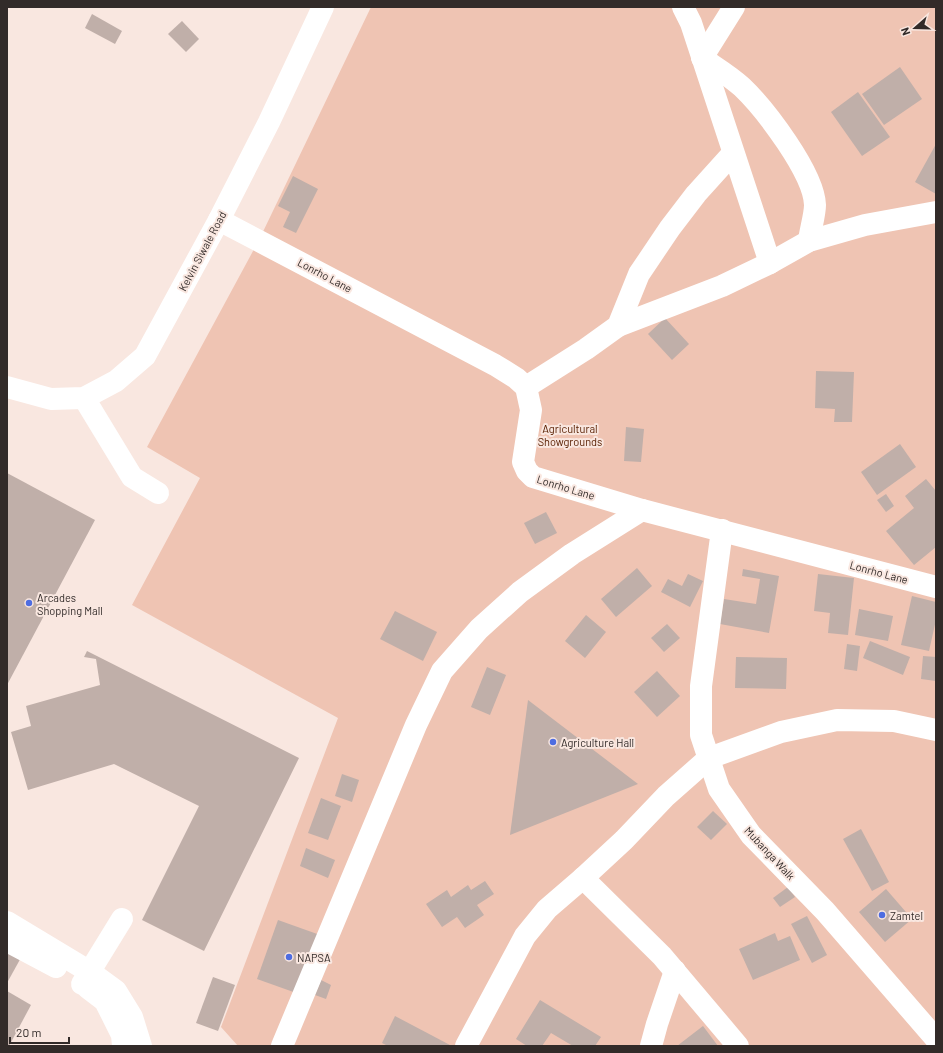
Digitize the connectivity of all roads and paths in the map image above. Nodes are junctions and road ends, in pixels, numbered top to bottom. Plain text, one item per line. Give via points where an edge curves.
1 (323, 7) edge
2 (683, 7) edge
3 (734, 7) edge
4 (702, 58) junction
5 (733, 153) junction
6 (936, 212) edge
7 (219, 220) junction
8 (808, 241) junction
9 (770, 263) junction
10 (618, 326) junction
11 (7, 387) edge
12 (526, 387) junction
13 (84, 398) junction
14 (158, 493) dead end
15 (642, 510) junction
16 (722, 530) junction
17 (936, 587) edge
18 (936, 730) edge
19 (709, 758) junction
20 (583, 878) junction
21 (122, 919) dead end
22 (7, 922) edge
23 (7, 941) edge
24 (675, 972) junction
25 (86, 978) junction
26 (936, 1039) edge
27 (123, 1046) edge
28 (141, 1046) edge
29 (282, 1046) edge
30 (466, 1046) edge
31 (651, 1046) edge
32 (738, 1046) edge

1 - 7 street, Kelvin Siwale Road
2 - 4 street
3 - 4 street
4 - 5 street
4 - 8 street via 741,86 768,114 810,182 815,205
5 - 9 street
5 - 10 street via 696,194 639,274
6 - 8 street via 865,225
7 - 12 street, Lonrho Lane via 495,365
7 - 13 street, Kelvin Siwale Road via 145,356 116,381
8 - 9 street
9 - 10 street via 722,286
10 - 12 street
11 - 13 street, Kelvin Siwale Road via 51,399
12 - 15 street, Lonrho Lane via 531,410 523,462 527,471 533,477
13 - 14 street via 132,477
15 - 16 street, Lonrho Lane
15 - 29 street via 572,554 520,592 479,629 442,671 416,725
16 - 17 street, Lonrho Lane
16 - 19 street, Mubanga Walk via 701,686 701,735
18 - 19 street via 894,721 837,720 781,732
19 - 20 street via 666,796
19 - 26 street, Mubanga Walk via 719,789 751,835 825,910
20 - 24 street
20 - 30 street via 547,909 526,936
21 - 25 street
22 - 25 street
23 - 25 street via 70,975
24 - 31 street
24 - 32 street
25 - 27 street via 105,1000 122,1035
25 - 28 street via 116,991 132,1017

